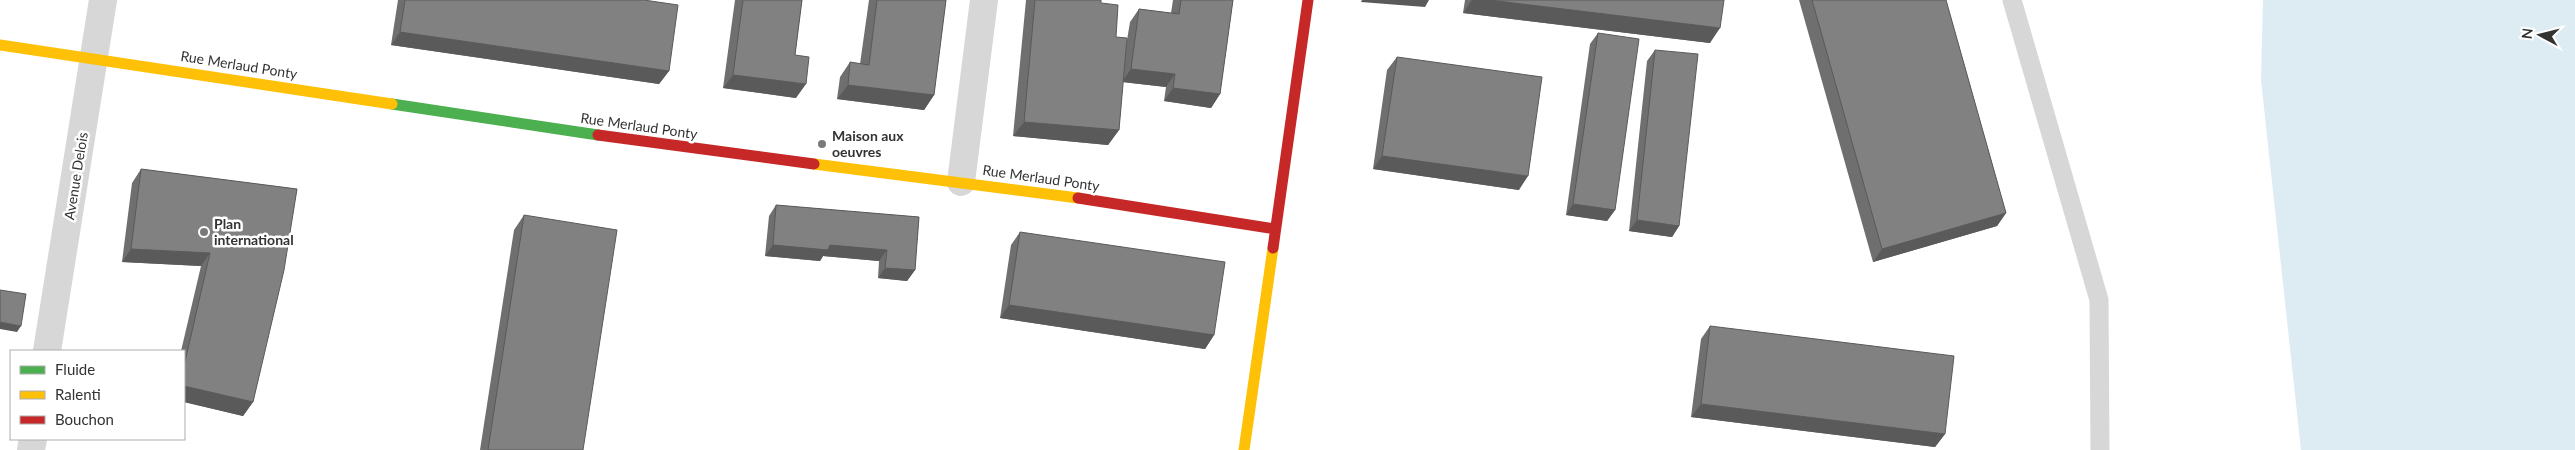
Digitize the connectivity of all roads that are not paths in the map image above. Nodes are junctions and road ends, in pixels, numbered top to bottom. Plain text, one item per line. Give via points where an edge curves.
1 (103, 0) edge
2 (984, 0) edge
3 (1308, 0) edge
4 (2012, 0) edge
5 (0, 45) edge
6 (95, 58) junction
7 (961, 182) junction
8 (1275, 229) junction
9 (47, 350) edge
10 (1244, 450) edge
11 (2100, 450) edge

1 - 6 street, Avenue Delois
2 - 7 street
3 - 8 street
4 - 11 lane via 2099,300
5 - 6 street, Rue Merlaud Ponty
6 - 7 street, Rue Merlaud Ponty via 682,148
6 - 9 street, Avenue Delois
7 - 8 street, Rue Merlaud Ponty
8 - 10 street

